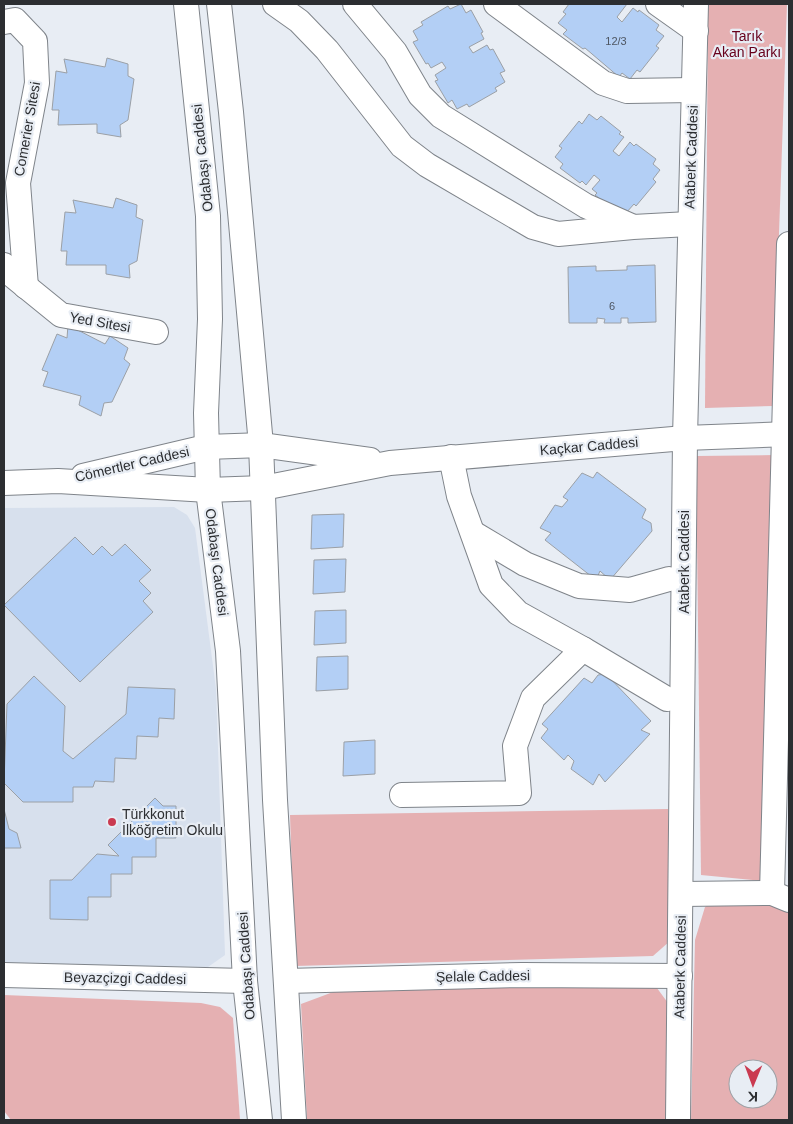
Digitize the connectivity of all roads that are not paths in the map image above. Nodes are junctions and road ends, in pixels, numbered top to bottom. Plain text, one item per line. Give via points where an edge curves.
1 (186, 4) edge
2 (219, 4) edge
3 (275, 4) edge
4 (355, 4) edge
5 (496, 4) edge
6 (658, 4) edge
7 (696, 4) edge
8 (4, 22) edge
9 (696, 31) junction
10 (693, 90) junction
11 (689, 224) junction
12 (633, 226) junction
13 (789, 244) edge
14 (4, 265) edge
15 (26, 287) junction
16 (156, 332) dead end
17 (786, 435) edge
18 (685, 438) junction
19 (261, 445) junction
20 (206, 447) junction
21 (451, 457) junction
22 (390, 462) junction
23 (58, 481) junction
24 (4, 484) edge
25 (263, 488) junction
26 (208, 490) junction
27 (473, 533) junction
28 (668, 579) dead end
29 (583, 649) junction
30 (667, 699) dead end
31 (402, 795) dead end
32 (781, 842) edge
33 (682, 894) junction
34 (781, 897) edge
35 (4, 975) edge
36 (680, 976) junction
37 (245, 981) junction
38 (286, 981) junction
39 (260, 1120) edge
40 (294, 1120) edge
41 (678, 1120) edge

1 - 20 street, Odabaşı Caddesi via 208,216 210,318
2 - 19 street
3 - 12 street via 299,21 327,50 402,146 428,165 533,227 558,234
4 - 12 street via 395,52 420,95 441,116 586,206
5 - 10 street via 603,83 627,91
6 - 9 street
7 - 9 street, Ataberk Caddesi
8 - 15 street, Comerier Sitesi via 15,20 35,42 37,83 18,183
9 - 10 street, Ataberk Caddesi
10 - 11 street, Ataberk Caddesi
11 - 12 street
11 - 18 street, Ataberk Caddesi
13 - 17 street
14 - 15 street, Yed Sitesi
15 - 16 street, Yed Sitesi via 61,315
17 - 18 street, Kaçkar Caddesi
17 - 32 street
18 - 21 street, Kaçkar Caddesi
18 - 33 street, Ataberk Caddesi
19 - 20 street, Cömertler Caddesi
19 - 22 street, Kaçkar Caddesi
19 - 25 street
20 - 23 street, Cömertler Caddesi
20 - 26 street, Odabaşı Caddesi
21 - 22 street, Kaçkar Caddesi
21 - 27 street via 459,496
22 - 25 street, Kaçkar Caddesi
23 - 24 street, Cömertler Caddesi
23 - 26 street, Cömertler Caddesi
25 - 26 street, Cömertler Caddesi
25 - 38 street via 275,800
26 - 37 street, Odabaşı Caddesi via 228,651
27 - 28 street via 525,564 579,586 630,590
27 - 29 street via 491,585 518,613
29 - 30 street
29 - 31 street via 533,698 516,746 519,793
32 - 34 street
33 - 34 street
33 - 36 street, Ataberk Caddesi
35 - 37 street, Beyazçizgi Caddesi
36 - 38 street, Şelale Caddesi via 522,975
36 - 41 street, Ataberk Caddesi
37 - 39 street, Odabaşı Caddesi
38 - 40 street

